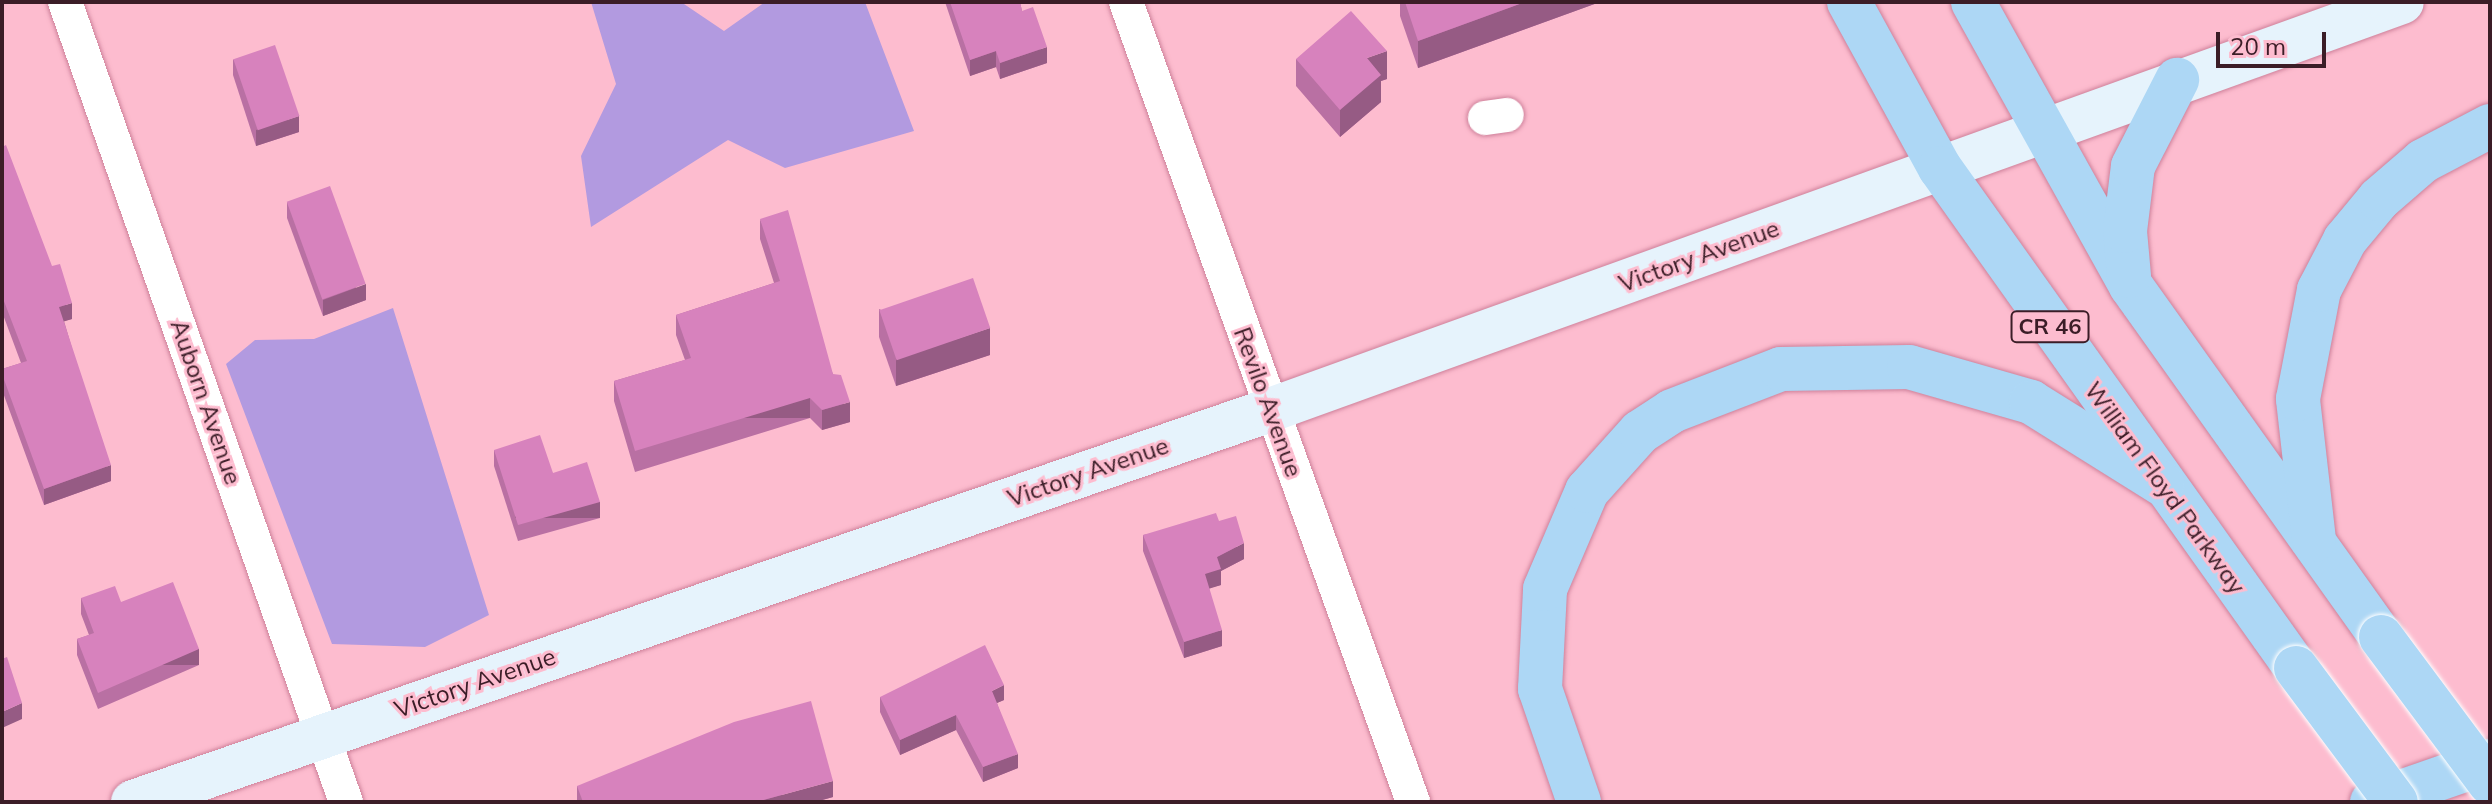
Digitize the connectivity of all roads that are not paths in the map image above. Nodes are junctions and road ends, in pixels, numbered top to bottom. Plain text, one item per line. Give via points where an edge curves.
1 (65, 2) edge
2 (1126, 2) edge
3 (1849, 2) edge
4 (1973, 2) edge
5 (2402, 2) edge
6 (2177, 80) junction
7 (2490, 126) edge
8 (2038, 129) junction
9 (1940, 168) junction
10 (2131, 286) junction
11 (1270, 410) junction
12 (2162, 484) junction
13 (2314, 542) junction
14 (324, 735) junction
15 (2490, 761) edge
16 (2490, 783) edge
17 (133, 802) edge
18 (346, 802) edge
19 (1413, 802) edge
20 (1579, 802) edge
21 (2372, 802) edge
22 (2396, 802) edge

1 - 14 street, Auborn Avenue
2 - 11 street, Revilo Avenue
3 - 9 highway, William Floyd Parkway / CR 46
4 - 8 highway
5 - 6 street, Victory Avenue
6 - 8 street, Victory Avenue
6 - 10 highway via 2129,182
7 - 13 highway via 2399,179 2361,216 2319,290 2298,399
8 - 9 street, Victory Avenue
8 - 10 highway
9 - 11 street, Victory Avenue
9 - 12 highway, William Floyd Parkway / CR 46
10 - 13 highway
11 - 14 street, Victory Avenue
11 - 19 street, Revilo Avenue
12 - 20 highway via 2031,402 1909,367 1781,369 1672,411 1640,432 1587,491 1545,589 1540,689
12 - 22 highway, William Floyd Parkway / CR 46, bridge
13 - 16 highway, bridge
14 - 17 street, Victory Avenue
14 - 18 street, Auborn Avenue
15 - 21 highway

